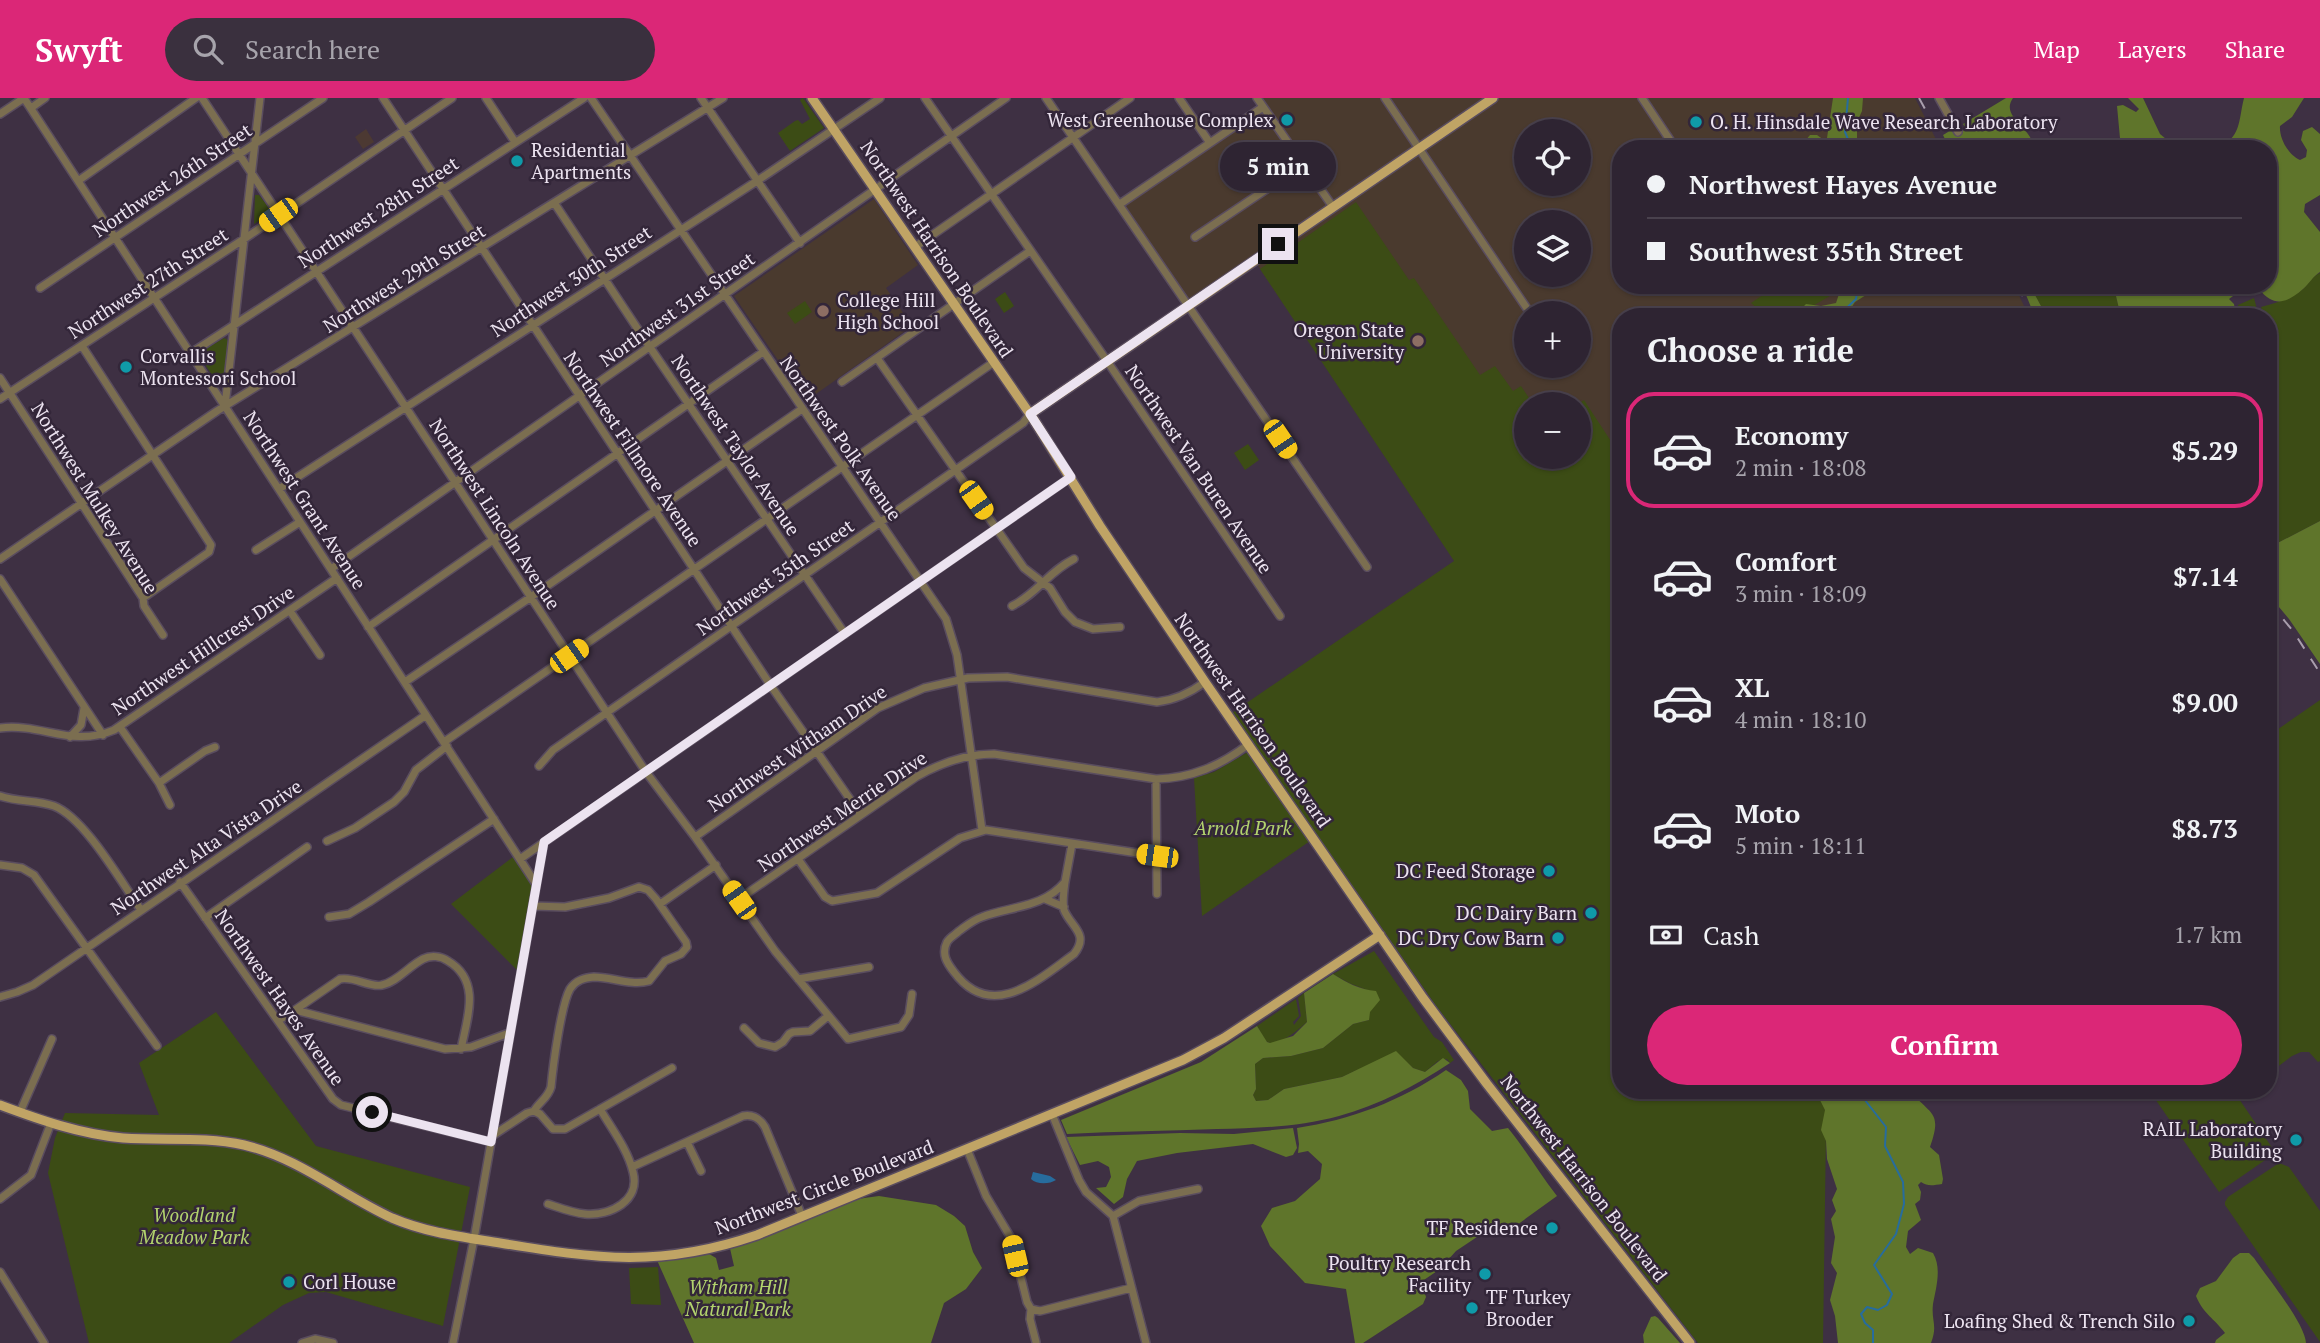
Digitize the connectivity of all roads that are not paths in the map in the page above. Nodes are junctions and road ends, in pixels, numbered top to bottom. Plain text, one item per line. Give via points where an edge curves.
1 (24, 98) edge
2 (45, 98) edge
3 (196, 98) edge
4 (202, 98) edge
5 (260, 98) edge
6 (323, 98) edge
7 (383, 98) edge
8 (452, 98) edge
9 (486, 98) edge
10 (584, 98) edge
11 (591, 98) edge
12 (701, 98) edge
13 (723, 98) edge
14 (812, 98) edge
15 (880, 98) edge
16 (925, 98) edge
17 (1006, 98) edge
18 (1046, 98) edge
19 (1130, 98) edge
20 (1179, 98) edge
21 (1257, 98) edge
22 (1385, 98) edge
23 (1493, 98) edge
24 (1642, 98) edge
25 (1939, 98) edge
26 (1263, 107) junction
27 (31, 108) junction
28 (708, 108) junction
29 (0, 114) edge
30 (404, 130) junction
31 (834, 130) junction
32 (1958, 132) dead end
33 (951, 137) junction
34 (1074, 138) junction
35 (1670, 140) edge
36 (515, 142) junction
37 (1210, 143) junction
38 (255, 144) junction
39 (1418, 148) junction
40 (240, 154) junction
41 (630, 157) junction
42 (1304, 164) junction
43 (251, 172) junction
44 (78, 181) junction
45 (757, 181) junction
46 (443, 189) junction
47 (876, 190) junction
48 (991, 195) junction
49 (555, 204) junction
50 (1120, 204) junction
51 (1333, 206) junction
52 (278, 215) junction
53 (679, 230) junction
54 (1195, 237) dead end
55 (115, 238) junction
56 (244, 239) junction
57 (800, 243) junction
58 (915, 247) junction
59 (482, 249) junction
60 (1030, 251) junction
61 (316, 271) junction
62 (604, 279) junction
63 (40, 288) dead end
64 (724, 296) junction
65 (155, 298) junction
66 (1522, 301) edge
67 (954, 304) junction
68 (1189, 305) junction
69 (234, 323) junction
70 (532, 325) junction
71 (354, 328) junction
72 (82, 346) junction
73 (650, 347) junction
74 (763, 352) junction
75 (191, 353) junction
76 (877, 358) junction
77 (1107, 361) junction
78 (993, 362) junction
79 (0, 378) edge
80 (842, 382) dead end
81 (228, 384) junction
82 (213, 387) junction
83 (10, 393) junction
84 (580, 396) junction
85 (0, 399) edge
86 (688, 405) junction
87 (225, 406) junction
88 (406, 407) junction
89 (802, 409) junction
90 (1030, 414) junction
91 (917, 415) junction
92 (617, 453) junction
93 (153, 455) junction
94 (728, 461) junction
95 (842, 467) junction
96 (956, 471) junction
97 (1071, 477) junction
98 (455, 482) junction
99 (279, 489) junction
100 (82, 503) junction
101 (656, 511) junction
102 (766, 518) junction
103 (300, 522) junction
104 (881, 523) junction
105 (996, 529) junction
106 (493, 540) junction
107 (256, 550) dead end
108 (0, 559) edge
109 (1074, 559) dead end
110 (1367, 567) dead end
111 (331, 569) junction
112 (694, 569) junction
113 (805, 576) junction
114 (337, 578) junction
115 (0, 579) edge
116 (921, 581) junction
117 (1044, 583) junction
118 (531, 597) junction
119 (143, 598) junction
120 (1012, 606) dead end
121 (290, 611) junction
122 (1280, 616) dead end
123 (369, 626) junction
124 (732, 626) junction
125 (1120, 627) dead end
126 (845, 634) junction
127 (163, 635) dead end
128 (320, 655) dead end
129 (569, 656) junction
130 (960, 679) junction
131 (405, 682) junction
132 (1205, 682) junction
133 (771, 686) junction
134 (84, 707) junction
135 (607, 713) junction
136 (426, 715) junction
137 (120, 727) junction
138 (0, 728) edge
139 (103, 735) junction
140 (70, 737) junction
141 (445, 744) junction
142 (1248, 744) junction
143 (215, 747) dead end
144 (817, 751) junction
145 (971, 755) junction
146 (539, 766) dead end
147 (646, 772) junction
148 (1156, 779) junction
149 (159, 783) junction
150 (0, 796) edge
151 (170, 805) dead end
152 (861, 815) junction
153 (494, 819) junction
154 (982, 830) junction
155 (695, 837) junction
156 (327, 841) dead end
157 (544, 842) junction
158 (1072, 844) junction
159 (307, 847) dead end
160 (1157, 856) junction
161 (520, 859) junction
162 (797, 859) junction
163 (0, 865) edge
164 (716, 865) junction
165 (180, 882) junction
166 (1065, 882) junction
167 (536, 884) junction
168 (1157, 894) dead end
169 (1045, 899) junction
170 (739, 900) junction
171 (660, 904) junction
172 (533, 906) junction
173 (1064, 907) junction
174 (141, 910) junction
175 (329, 917) dead end
176 (205, 918) junction
177 (1380, 935) junction
178 (87, 948) junction
179 (869, 967) dead end
180 (798, 979) junction
181 (912, 994) dead end
182 (0, 997) edge
183 (295, 1010) junction
184 (828, 1016) junction
185 (279, 1020) junction
186 (744, 1028) dead end
187 (509, 1033) junction
188 (52, 1039) dead end
189 (157, 1046) dead end
190 (461, 1049) junction
191 (672, 1068) dead end
192 (0, 1105) edge
193 (600, 1110) junction
194 (534, 1111) junction
195 (20, 1112) junction
196 (1052, 1114) junction
197 (51, 1123) junction
198 (491, 1139) junction
199 (687, 1142) junction
200 (967, 1149) junction
201 (632, 1167) junction
202 (701, 1171) dead end
203 (1198, 1189) dead end
204 (1, 1197) edge
205 (548, 1204) dead end
206 (802, 1216) junction
207 (1113, 1216) junction
208 (474, 1239) junction
209 (0, 1272) edge
210 (3, 1282) edge
211 (1131, 1288) junction
212 (1031, 1310) junction
213 (43, 1342) edge
214 (1036, 1342) edge
215 (302, 1343) edge
216 (333, 1343) edge
217 (453, 1343) edge
218 (1146, 1343) edge
219 (1690, 1343) edge

1 - 27 street, Northwest Grant Avenue
1 - 29 street
2 - 27 street
3 - 44 street
4 - 40 street, Northwest Lincoln Avenue
5 - 38 street
6 - 38 street, Northwest 26th Street
7 - 30 street, Northwest Fillmore Avenue
8 - 30 street, Northwest 27th Street
9 - 36 street
10 - 36 street, Northwest 28th Street
11 - 41 street, Northwest Polk Avenue
12 - 28 street
13 - 28 street, Northwest 29th Street
14 - 31 main road, Northwest Harrison Boulevard
15 - 31 street, Northwest 30th Street
16 - 33 street, Northwest Van Buren Avenue
17 - 33 street, Northwest 31st Street
18 - 34 street
19 - 34 street
20 - 37 street
21 - 26 street
22 - 39 street
23 - 39 main road
24 - 35 street
25 - 32 street
26 - 37 street
26 - 42 street
27 - 44 street, Northwest Grant Avenue
28 - 41 street, Northwest 29th Street
28 - 45 street
30 - 46 street, Northwest Fillmore Avenue
30 - 52 street, Northwest 27th Street
31 - 45 street, Northwest 30th Street
31 - 47 main road, Northwest Harrison Boulevard
33 - 47 street, Northwest 31st Street
33 - 48 street, Northwest Van Buren Avenue
34 - 48 street
34 - 50 street
36 - 46 street, Northwest 28th Street
37 - 50 street
38 - 40 street, Northwest 26th Street
38 - 43 street
39 - 51 main road
39 - 66 street
40 - 43 street, Northwest Lincoln Avenue
40 - 55 street, Northwest 26th Street
41 - 49 street, Northwest 29th Street
41 - 53 street, Northwest Polk Avenue
42 - 51 street
42 - 54 street
43 - 52 street, Northwest Lincoln Avenue
43 - 56 street
44 - 55 street, Northwest Grant Avenue
45 - 53 street, Northwest 30th Street
45 - 57 street
46 - 59 street, Northwest Fillmore Avenue
46 - 61 street, Northwest 28th Street
47 - 57 street, Northwest 31st Street
47 - 58 main road, Northwest Harrison Boulevard
48 - 58 street
48 - 60 street, Northwest Van Buren Avenue
49 - 59 street, Northwest 29th Street
49 - 62 street, Northwest Taylor Avenue
50 - 68 street
51 - 68 main road
52 - 56 street, Northwest 27th Street
52 - 61 street, Northwest Lincoln Avenue
53 - 62 street, Northwest 30th Street
53 - 64 street, Northwest Polk Avenue
55 - 63 street, Northwest 26th Street
55 - 65 street, Northwest Grant Avenue
56 - 65 street, Northwest 27th Street
56 - 69 street
57 - 64 street, Northwest 31st Street
58 - 67 main road, Northwest Harrison Boulevard
59 - 70 street, Northwest Fillmore Avenue
59 - 71 street, Northwest 29th Street
60 - 67 street
60 - 77 street, Northwest Van Buren Avenue
61 - 69 street, Northwest 28th Street
61 - 71 street, Northwest Lincoln Avenue
62 - 70 street, Northwest 30th Street
62 - 73 street, Northwest Taylor Avenue
64 - 73 street, Northwest 31st Street
64 - 74 street, Northwest Polk Avenue
65 - 72 street, Northwest 27th Street
65 - 75 street, Northwest Grant Avenue
67 - 76 street
67 - 78 main road, Northwest Harrison Boulevard
68 - 77 main road
68 - 110 street
69 - 75 street, Northwest 28th Street
69 - 81 street
70 - 84 street, Northwest Fillmore Avenue
70 - 88 street, Northwest 30th Street
71 - 87 street, Northwest 29th Street
71 - 88 street, Northwest Lincoln Avenue
72 - 83 street, Northwest 27th Street
72 - 93 street
73 - 84 street, Northwest 31st Street
73 - 86 street, Northwest Taylor Avenue
74 - 86 street
74 - 89 street, Northwest Polk Avenue
75 - 82 street, Northwest Grant Avenue
76 - 80 street
76 - 91 street
77 - 90 main road
77 - 122 street, Northwest Van Buren Avenue
78 - 90 main road, Northwest Harrison Boulevard
78 - 91 street
79 - 83 street, Northwest Mulkey Avenue
81 - 82 street
81 - 87 street
82 - 87 street, Northwest Grant Avenue
83 - 85 street, Northwest 27th Street
83 - 100 street, Northwest Mulkey Avenue
84 - 92 street, Northwest Fillmore Avenue
84 - 98 street, Northwest 31st Street
86 - 92 street
86 - 94 street, Northwest Taylor Avenue
87 - 93 street, Northwest 29th Street
87 - 99 street, Northwest Grant Avenue
88 - 98 street, Northwest Lincoln Avenue
88 - 99 street, Northwest 30th Street
89 - 94 street
89 - 95 street, Northwest Polk Avenue
90 - 96 street, Northwest 35th Street via 1023,424
90 - 97 main road, Northwest Harrison Boulevard
91 - 95 street
91 - 96 street
92 - 101 street, Northwest Fillmore Avenue
92 - 106 street
93 - 100 street, Northwest 29th Street
93 - 119 street via 212,548
94 - 101 street
94 - 102 street, Northwest Taylor Avenue
95 - 102 street
95 - 104 street, Northwest Polk Avenue
96 - 104 street, Northwest 35th Street
96 - 105 street
97 - 105 street
97 - 132 main road, Northwest Harrison Boulevard
98 - 106 street, Northwest Lincoln Avenue
98 - 111 street, Northwest 31st Street
99 - 103 street, Northwest Grant Avenue
100 - 108 street, Northwest 29th Street
100 - 119 street, Northwest Mulkey Avenue
101 - 112 street, Northwest Fillmore Avenue
101 - 118 street
102 - 112 street
102 - 113 street, Northwest Taylor Avenue
103 - 107 street
103 - 111 street, Northwest Grant Avenue
104 - 113 street, Northwest 35th Street
104 - 116 street, Northwest Polk Avenue
105 - 116 street
105 - 117 street via 1024,568
106 - 118 street, Northwest Lincoln Avenue
106 - 123 street
109 - 117 street via 1054,570
111 - 114 street, Northwest Grant Avenue
112 - 124 street, Northwest Fillmore Avenue
112 - 129 street
113 - 124 street, Northwest 35th Street
113 - 126 street, Northwest Taylor Avenue
114 - 121 street, Northwest Hillcrest Drive
114 - 123 street, Northwest Grant Avenue
115 - 134 street
116 - 126 street
116 - 130 street, Northwest Polk Avenue via 950,629
117 - 120 street
117 - 125 street via 1080,625
118 - 129 street, Northwest Lincoln Avenue
118 - 131 street
119 - 127 street, Northwest Mulkey Avenue
121 - 128 street
121 - 137 street, Northwest Hillcrest Drive
123 - 131 street, Northwest Grant Avenue
124 - 133 street, Northwest Fillmore Avenue
124 - 135 street, Northwest 35th Street
126 - 133 street
129 - 135 street, Northwest Lincoln Avenue
129 - 141 street
130 - 132 street, Northwest Witham Drive via 1007,677 1157,702 1175,699
130 - 144 street, Northwest Witham Drive via 887,703
130 - 145 street, Northwest Polk Avenue
131 - 136 street, Northwest Grant Avenue
132 - 142 main road, Northwest Harrison Boulevard
133 - 144 street, Northwest Fillmore Avenue
133 - 147 street
134 - 139 street
134 - 140 street via 81,725
135 - 146 street, Northwest 35th Street via 553,750
135 - 147 street, Northwest Lincoln Avenue
136 - 141 street, Northwest Grant Avenue
136 - 165 street, Northwest Alta Vista Drive
137 - 139 street, Northwest Hillcrest Drive
137 - 149 street
138 - 140 street, Northwest Hillcrest Drive via 28,727
139 - 140 street, Northwest Hillcrest Drive
141 - 153 street, Northwest Grant Avenue
141 - 156 street via 416,770 394,802
142 - 148 street, Northwest Merrie Drive via 1205,770
142 - 177 main road, Northwest Harrison Boulevard
143 - 149 street
144 - 152 street, Northwest Fillmore Avenue
144 - 155 street, Northwest Witham Drive
145 - 148 street, Northwest Merrie Drive via 994,754
145 - 152 street, Northwest Merrie Drive via 934,766
145 - 154 street, Northwest Polk Avenue
147 - 155 street, Northwest Lincoln Avenue
147 - 157 street
148 - 160 street
149 - 151 street
150 - 174 street via 53,806 72,817
152 - 162 street, Northwest Merrie Drive
153 - 161 street, Northwest Grant Avenue
153 - 175 street via 349,914
154 - 158 street
154 - 162 street via 960,838 877,893 832,901
155 - 164 street, Northwest Lincoln Avenue
157 - 161 street
157 - 167 street
158 - 160 street
158 - 166 street
159 - 176 street
160 - 168 street
161 - 167 street, Northwest Grant Avenue
162 - 170 street, Northwest Merrie Drive
163 - 178 street via 22,868 34,876
164 - 170 street, Northwest Lincoln Avenue
164 - 171 street
165 - 174 street, Northwest Alta Vista Drive
165 - 176 street, Northwest Hayes Avenue
166 - 169 street
166 - 173 street
167 - 172 street
169 - 173 street
169 - 173 street via 980,918 950,938 945,957 964,984 988,995 1011,994 1074,954 1080,936
170 - 180 street, Northwest Lincoln Avenue
171 - 172 street via 651,892 639,887 565,907
171 - 194 street via 686,942 686,949 665,961 649,981 595,977 581,979 570,989 551,1087
172 - 187 street
174 - 178 street, Northwest Alta Vista Drive
176 - 185 street, Northwest Hayes Avenue
177 - 196 main road, Northwest Circle Boulevard via 1198,1054
177 - 219 main road, Northwest Harrison Boulevard via 1487,1084
178 - 182 street, Northwest Alta Vista Drive via 33,985
178 - 189 street
179 - 180 street
180 - 184 street, Northwest Lincoln Avenue
181 - 184 street, Northwest Lincoln Avenue via 909,1015 901,1027 848,1039
183 - 185 street
183 - 190 street via 429,1046
183 - 190 street via 340,979 380,986 422,959 436,956 458,969 469,991 470,1011
184 - 186 street via 810,1031 789,1034 775,1047 759,1043
185 - 198 street, Northwest Hayes Avenue via 338,1103
187 - 190 street
187 - 198 street
188 - 195 street
191 - 193 street
192 - 195 main road, Northwest Circle Boulevard
193 - 194 street via 558,1130
193 - 201 street
194 - 198 street
195 - 197 main road, Northwest Circle Boulevard
196 - 200 main road, Northwest Circle Boulevard
196 - 207 street via 1082,1186
197 - 204 street via 31,1175
197 - 208 main road, Northwest Circle Boulevard via 104,1136 244,1145 292,1162 407,1224
198 - 208 street
199 - 201 street
199 - 202 street
199 - 206 street via 743,1116 756,1117 765,1127
200 - 206 main road, Northwest Circle Boulevard
200 - 212 street via 986,1196 1011,1238
201 - 205 street via 635,1182 631,1194 615,1208 583,1214
203 - 207 street via 1139,1201
206 - 208 main road, Northwest Circle Boulevard via 723,1246 646,1258 576,1256
207 - 211 street
208 - 217 street
209 - 210 street
210 - 213 street
211 - 212 street
211 - 218 street
212 - 214 street
215 - 216 street via 315,1339

